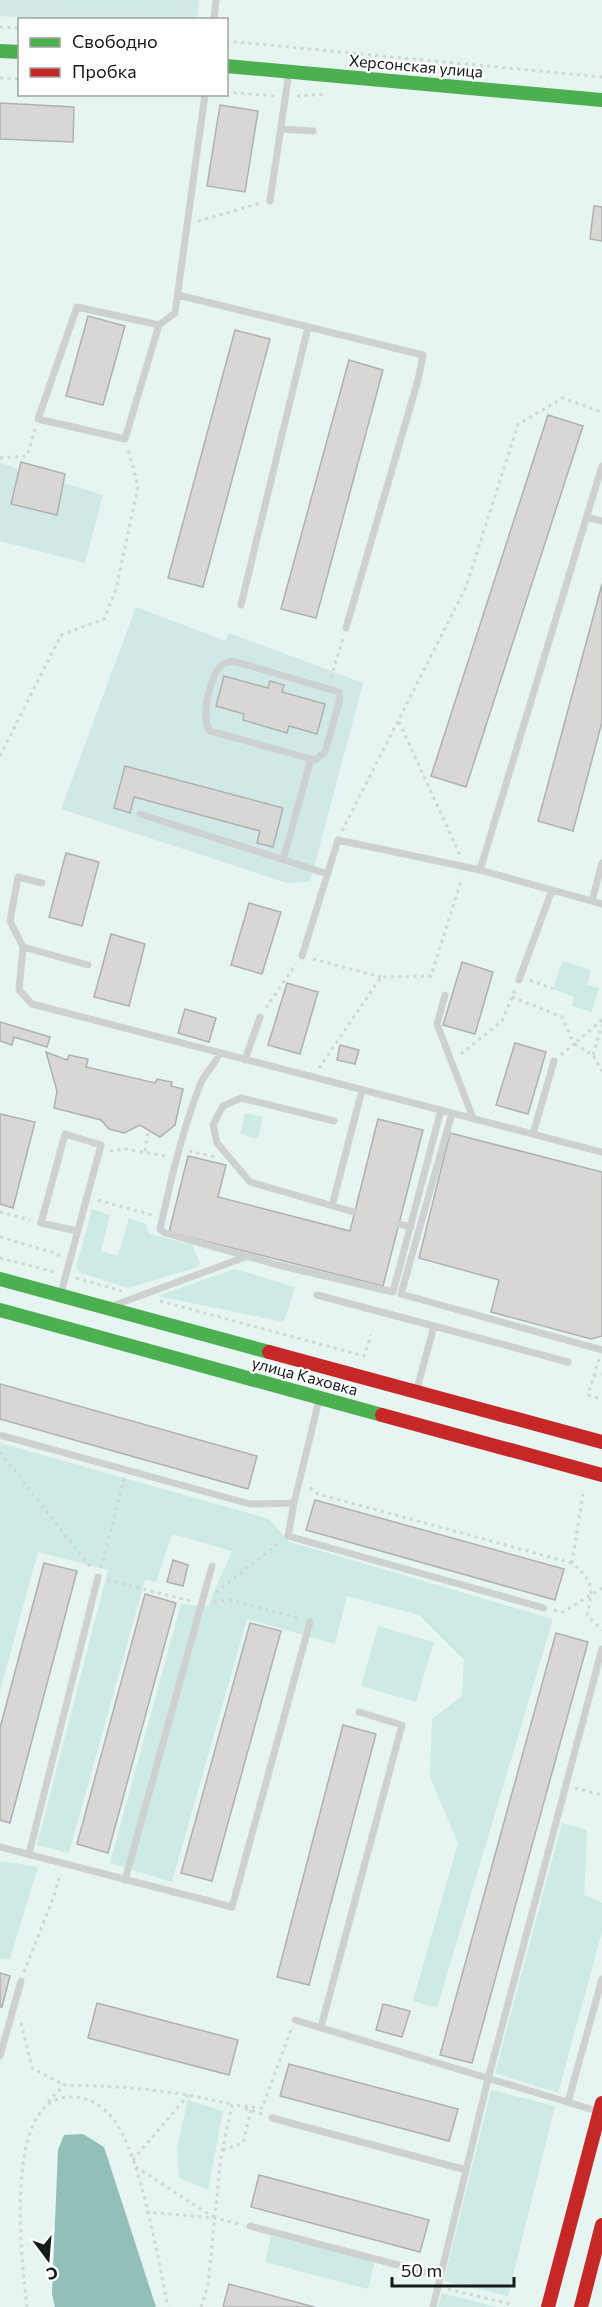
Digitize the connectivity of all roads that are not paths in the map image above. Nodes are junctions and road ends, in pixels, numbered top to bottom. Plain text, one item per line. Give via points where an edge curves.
1 (216, 0) edge
2 (214, 18) edge
3 (0, 51) edge
4 (18, 52) edge
5 (228, 66) edge
6 (289, 71) junction
7 (206, 96) edge
8 (602, 100) edge
9 (281, 129) junction
10 (313, 131) dead end
11 (270, 201) road end
12 (178, 295) junction
13 (159, 325) junction
14 (308, 327) junction
15 (602, 466) edge
16 (586, 517) junction
17 (602, 521) edge
18 (241, 606) dead end
19 (346, 628) road end
20 (311, 759) junction
21 (140, 814) dead end
22 (283, 860) junction
23 (602, 863) edge
24 (480, 870) junction
25 (328, 874) junction
26 (42, 883) dead end
27 (552, 890) junction
28 (592, 901) junction
29 (602, 904) edge
30 (23, 947) junction
31 (302, 956) road end
32 (88, 965) dead end
33 (520, 978) road end
34 (445, 994) dead end
35 (260, 1017) road end
36 (219, 1054) junction
37 (245, 1060) junction
38 (554, 1061) road end
39 (362, 1090) junction
40 (441, 1110) junction
41 (452, 1113) junction
42 (473, 1118) junction
43 (334, 1121) dead end
44 (533, 1134) junction
45 (602, 1152) edge
46 (332, 1206) junction
47 (354, 1212) dead end
48 (399, 1224) dead end
49 (411, 1227) junction
50 (77, 1231) junction
51 (248, 1256) junction
52 (0, 1279) edge
53 (317, 1295) dead end
54 (60, 1296) junction
55 (106, 1308) junction
56 (0, 1310) edge
57 (434, 1326) junction
58 (602, 1350) edge
59 (568, 1362) dead end
60 (416, 1392) junction
61 (320, 1397) junction
62 (0, 1435) edge
63 (602, 1442) edge
64 (602, 1475) edge
65 (294, 1503) junction
66 (212, 1566) dead end
67 (98, 1577) road end
68 (544, 1608) road end
69 (310, 1622) road end
70 (602, 1649) edge
71 (359, 1712) dead end
72 (0, 1847) edge
73 (29, 1854) junction
74 (125, 1880) junction
75 (602, 1979) edge
76 (21, 1981) road end
77 (295, 2020) road end
78 (321, 2028) junction
79 (0, 2056) edge
80 (488, 2079) junction
81 (568, 2102) junction
82 (601, 2107) edge
83 (272, 2118) road end
84 (466, 2170) junction
85 (602, 2225) edge
86 (250, 2226) road end
87 (441, 2276) junction
88 (433, 2307) edge
89 (548, 2307) edge
90 (580, 2307) edge

1 - 2 lane
3 - 4 main road
5 - 6 main road, Херсонская улица
6 - 8 main road, Херсонская улица
6 - 9 lane
7 - 12 lane
9 - 10 lane
9 - 11 lane
12 - 13 lane via 175,313
12 - 14 lane
13 - 13 lane via 125,439 38,419 78,307
14 - 18 lane
14 - 19 lane via 423,355
15 - 16 lane
16 - 17 lane
16 - 24 lane
20 - 20 lane via 210,730 204,714 220,666 233,661 339,692 326,752 321,758
20 - 22 lane
21 - 22 lane
22 - 25 lane
23 - 28 lane
24 - 25 lane via 338,840
24 - 27 lane
25 - 31 lane
26 - 30 lane via 18,877 10,921
27 - 28 lane
27 - 33 lane
28 - 29 lane
30 - 32 lane
30 - 36 lane via 19,990 32,1004
34 - 42 lane via 437,1024
35 - 37 lane
36 - 37 lane
36 - 51 lane via 216,1064 202,1079 178,1148 160,1229
37 - 39 lane
38 - 44 lane
39 - 40 lane
39 - 46 lane
40 - 41 lane
40 - 49 lane
41 - 42 lane
41 - 58 lane via 401,1294
42 - 44 lane
43 - 46 lane via 241,1098 223,1106 213,1125 217,1143 250,1182
44 - 45 lane
46 - 47 lane
48 - 49 lane
49 - 51 lane via 393,1292
50 - 50 lane via 102,1144 65,1134 41,1223
50 - 54 lane
51 - 55 lane
52 - 54 main road, улица Каховка
53 - 57 lane
54 - 55 main road, улица Каховка
55 - 60 main road, улица Каховка
56 - 61 main road, улица Каховка
57 - 59 lane
57 - 60 lane
60 - 63 main road, улица Каховка
61 - 64 main road, улица Каховка
61 - 65 lane
62 - 65 lane via 250,1504
65 - 68 lane via 288,1536
66 - 74 lane
67 - 73 lane
69 - 74 lane via 232,1907
70 - 80 lane
71 - 78 lane via 402,1725
72 - 73 lane
73 - 74 lane
75 - 81 lane
76 - 79 lane
77 - 78 lane
78 - 80 lane
80 - 81 lane
80 - 84 lane
81 - 82 lane
82 - 89 main road
83 - 84 lane
84 - 87 lane
85 - 90 main road
86 - 87 lane
87 - 88 lane

